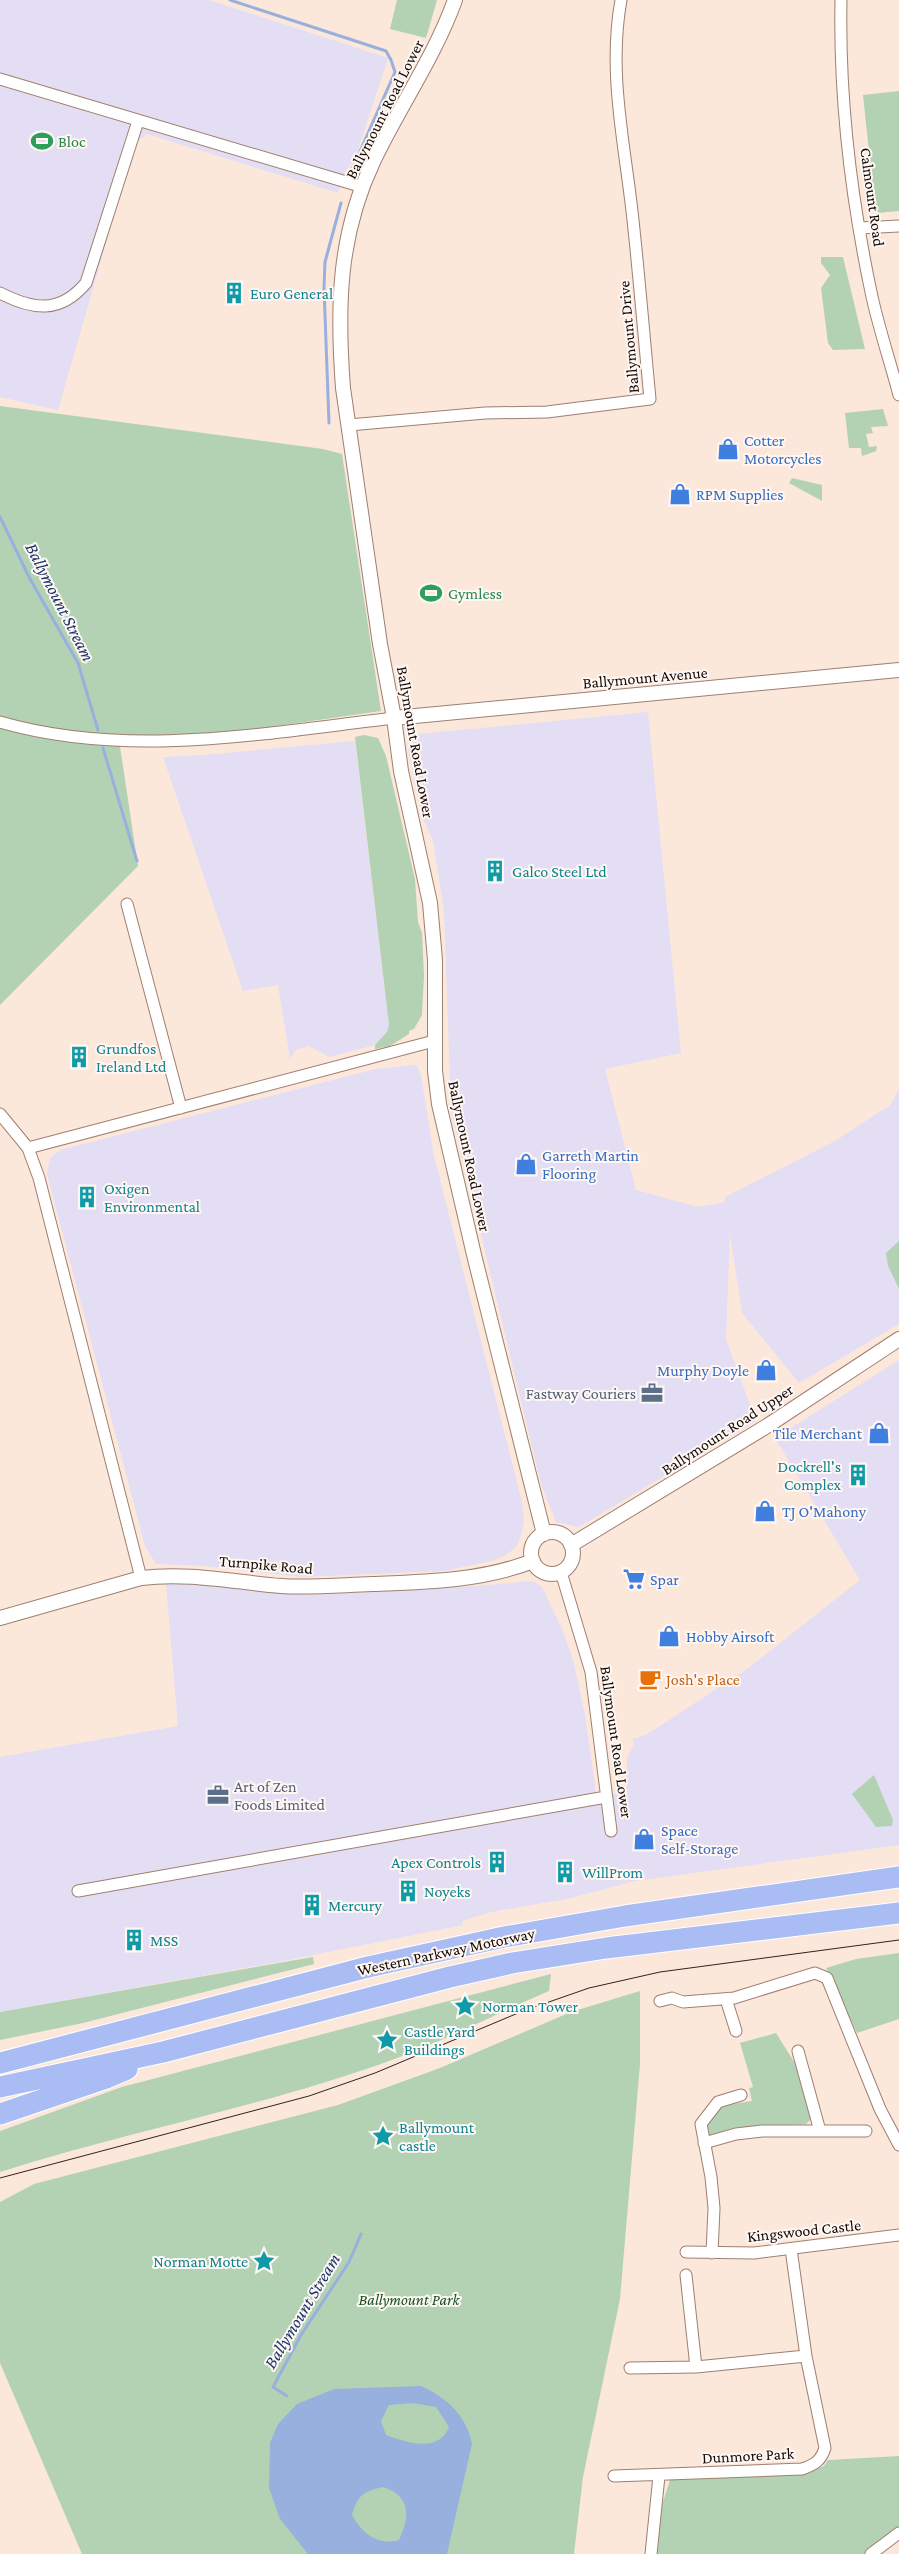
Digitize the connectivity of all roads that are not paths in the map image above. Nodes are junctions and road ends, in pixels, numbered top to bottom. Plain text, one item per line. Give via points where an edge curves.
1 (455, 0) edge
2 (621, 0) edge
3 (841, 0) edge
4 (0, 79) edge
5 (138, 120) junction
6 (363, 187) junction
7 (899, 226) edge
8 (860, 228) junction
9 (0, 293) edge
10 (899, 395) edge
11 (348, 425) junction
12 (899, 670) edge
13 (394, 718) junction
14 (0, 722) edge
15 (127, 904) dead end
16 (434, 1041) junction
17 (181, 1108) junction
18 (0, 1114) edge
19 (28, 1148) junction
20 (899, 1339) edge
21 (544, 1534) junction
22 (571, 1545) junction
23 (533, 1561) junction
24 (562, 1572) junction
25 (141, 1578) junction
26 (0, 1618) edge
27 (606, 1797) junction
28 (611, 1831) dead end
29 (899, 1877) edge
30 (78, 1891) dead end
31 (899, 1913) edge
32 (726, 1999) junction
33 (660, 2001) dead end
34 (736, 2031) dead end
35 (87, 2042) junction
36 (798, 2051) dead end
37 (163, 2052) junction
38 (0, 2055) edge
39 (0, 2063) edge
40 (0, 2087) edge
41 (741, 2095) dead end
42 (0, 2114) edge
43 (820, 2131) junction
44 (866, 2131) dead end
45 (898, 2139) edge
46 (704, 2143) junction
47 (899, 2238) edge
48 (791, 2249) junction
49 (686, 2252) dead end
50 (712, 2253) junction
51 (686, 2274) dead end
52 (806, 2356) junction
53 (696, 2367) junction
54 (630, 2368) dead end
55 (614, 2476) dead end
56 (659, 2476) junction
57 (899, 2533) edge
58 (651, 2554) edge
59 (871, 2554) edge

1 - 6 street, Ballymount Road Lower via 444,30 373,161
2 - 11 street, Ballymount Drive via 615,53 616,91 632,210 650,399 546,412 485,413
3 - 8 street, Calmount Road via 844,93
4 - 5 street
5 - 6 street
5 - 9 street via 86,283 78,293 49,306 24,304
6 - 11 street, Ballymount Road Lower via 345,251 339,304
7 - 8 street
8 - 10 street, Calmount Road via 871,293
11 - 13 street, Ballymount Road Lower
12 - 13 street, Ballymount Avenue
13 - 14 street via 216,739 138,740 89,739
13 - 16 street, Ballymount Road Lower via 400,771 430,903 435,960
15 - 17 street
16 - 17 street
16 - 21 street, Ballymount Road Lower via 438,1104
17 - 19 street
18 - 19 street
19 - 25 street via 39,1178
20 - 22 street, Ballymount Road Upper via 767,1426
21 - 22 street via 561,1534
21 - 23 street via 534,1542
22 - 24 street via 572,1560
23 - 24 street via 548,1574
23 - 25 street, Turnpike Road via 502,1572 466,1578 328,1586 282,1586 194,1576
24 - 27 street, Ballymount Road Lower via 591,1672
25 - 26 street, Turnpike Road
27 - 28 street, Ballymount Road Lower
27 - 30 street
29 - 35 highway, Western Parkway Motorway via 625,1916 504,1937 368,1967
31 - 37 highway, Western Parkway Motorway via 606,1948 512,1963
32 - 33 street via 683,2002 672,1998
32 - 34 street
32 - 45 street via 783,1985 815,1973 823,1974 850,2030 880,2109
35 - 38 highway
35 - 39 highway, Western Parkway Motorway
36 - 43 street
37 - 40 highway, Western Parkway Motorway
37 - 42 highway via 106,2078
41 - 46 street via 718,2102 707,2114 701,2124
43 - 44 street
43 - 46 street via 754,2132
46 - 50 street via 712,2192
47 - 48 street, Kingswood Castle
48 - 50 street, Kingswood Castle
48 - 52 street, Dunmore Park
49 - 50 street, Kingswood Castle
51 - 53 street
52 - 53 street
52 - 56 street, Dunmore Park via 825,2448 813,2465 802,2469
53 - 54 street
55 - 56 street, Dunmore Park
56 - 58 street
57 - 59 street

